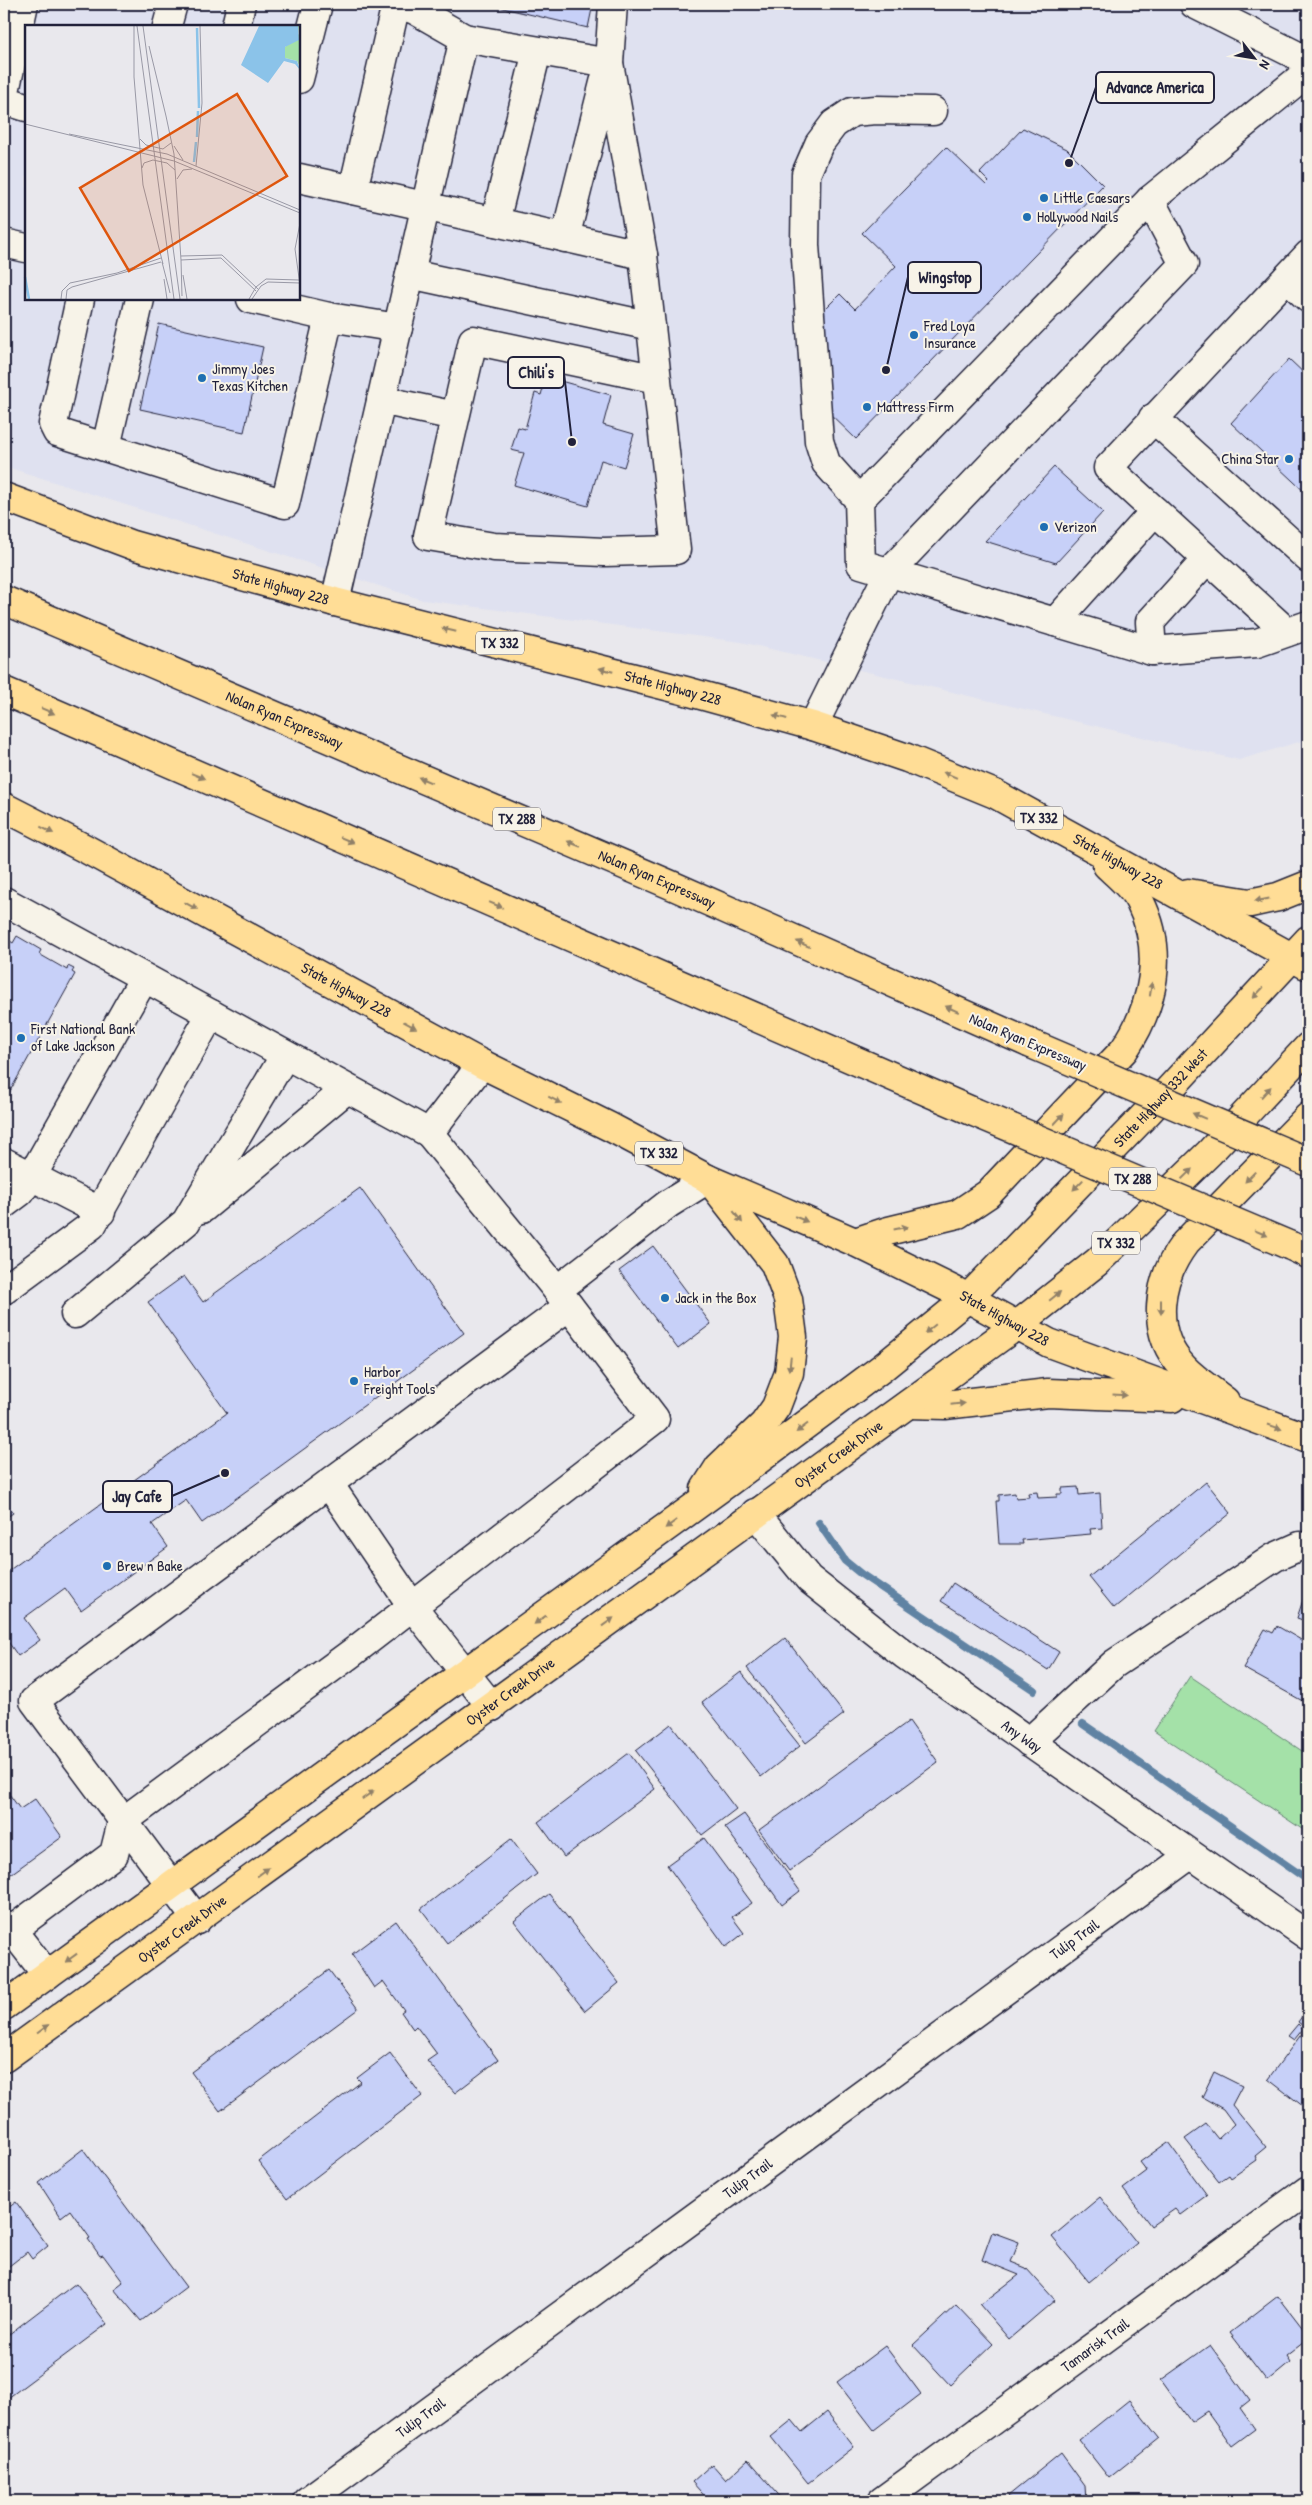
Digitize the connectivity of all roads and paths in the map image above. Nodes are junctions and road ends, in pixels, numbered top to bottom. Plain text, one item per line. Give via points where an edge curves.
1 (24, 4) edge
2 (173, 4) edge
3 (241, 4) edge
4 (318, 4) edge
5 (396, 4) edge
6 (613, 4) edge
7 (1194, 4) edge
8 (167, 25) edge
9 (236, 25) edge
10 (464, 38) junction
11 (537, 51) junction
12 (1308, 61) edge
13 (609, 63) junction
14 (1308, 72) edge
15 (300, 76) edge
16 (4, 98) edge
17 (25, 107) edge
18 (933, 111) dead end
19 (300, 178) edge
20 (353, 190) junction
21 (1150, 200) junction
22 (425, 207) junction
23 (495, 222) junction
24 (565, 238) junction
25 (4, 243) edge
26 (25, 248) edge
27 (643, 255) junction
28 (1308, 255) edge
29 (410, 274) junction
30 (1287, 278) junction
31 (1308, 298) edge
32 (80, 300) edge
33 (140, 300) edge
34 (254, 300) edge
35 (329, 317) junction
36 (651, 326) junction
37 (398, 328) junction
38 (656, 379) junction
39 (381, 400) junction
40 (455, 416) junction
41 (1153, 418) junction
42 (106, 448) junction
43 (4, 497) edge
44 (859, 500) junction
45 (1155, 511) junction
46 (1308, 558) edge
47 (1207, 559) junction
48 (889, 572) junction
49 (4, 600) edge
50 (335, 602) junction
51 (1055, 622) junction
52 (1298, 628) edge
53 (1152, 651) junction
54 (4, 692) edge
55 (813, 726) junction
56 (4, 808) edge
57 (1084, 842) junction
58 (1308, 885) edge
59 (1172, 890) junction
60 (4, 901) edge
61 (1303, 955) edge
62 (144, 978) junction
63 (211, 1014) junction
64 (1308, 1047) edge
65 (285, 1055) junction
66 (482, 1064) junction
67 (347, 1089) junction
68 (1308, 1117) edge
69 (429, 1133) junction
70 (4, 1162) edge
71 (1308, 1162) edge
72 (32, 1176) junction
73 (708, 1179) junction
74 (4, 1204) edge
75 (101, 1212) junction
76 (186, 1222) junction
77 (855, 1242) junction
78 (1300, 1250) edge
79 (4, 1290) edge
80 (563, 1298) junction
81 (968, 1298) junction
82 (75, 1314) dead end
83 (1016, 1326) junction
84 (1198, 1399) junction
85 (910, 1404) junction
86 (1243, 1416) junction
87 (1308, 1438) edge
88 (329, 1484) junction
89 (693, 1508) junction
90 (755, 1513) junction
91 (1308, 1548) edge
92 (412, 1606) junction
93 (466, 1674) junction
94 (492, 1707) junction
95 (1029, 1742) junction
96 (122, 1822) junction
97 (1190, 1855) junction
98 (172, 1886) junction
99 (197, 1920) junction
100 (8, 1928) edge
101 (1308, 1936) edge
102 (47, 1976) junction
103 (4, 2006) edge
104 (4, 2058) edge
105 (1308, 2190) edge
106 (307, 2501) edge
107 (882, 2501) edge

1 - 16 street
2 - 8 street
3 - 9 street
4 - 15 street
5 - 10 street via 415,10
5 - 20 street
6 - 13 street
7 - 12 street
10 - 11 street
10 - 22 street
11 - 13 street
11 - 23 street
13 - 24 street
13 - 27 street
14 - 21 street
16 - 17 street
18 - 44 street via 852,112 834,124 819,144 806,174 805,245 819,441 826,464
19 - 20 street
20 - 22 street
21 - 44 street
21 - 48 street via 1184,264
22 - 23 street
22 - 29 street
23 - 24 street
24 - 27 street
25 - 26 street
27 - 36 street
28 - 30 street
29 - 36 street
29 - 37 street
30 - 31 street
30 - 41 street
32 - 42 street via 53,424 57,432
33 - 42 street
34 - 35 street
35 - 37 street
35 - 42 street via 285,504
36 - 38 street
37 - 39 street
38 - 40 street via 473,340
38 - 40 street via 676,550 604,552 494,547 428,536
39 - 40 street
39 - 50 street
41 - 45 street via 1108,468
41 - 46 street
43 - 50 main road, State Highway 228 / TX 332 via 132,545
44 - 48 street via 861,564
45 - 47 street
45 - 51 street
47 - 52 street
47 - 53 street via 1150,622
48 - 51 street
48 - 55 street
71 -> 49 main road, Nolan Ryan Expressway / TX 288, bridge via 660,880
55 -> 50 main road, State Highway 228 / TX 332 via 686,690
51 - 53 street
52 - 53 street via 1257,643
54 -> 78 main road, TX 288, bridge
57 -> 55 main road, State Highway 228 / TX 332 via 995,794 907,758
56 -> 66 main road, State Highway 228 / TX 332
57 - 59 main road, State Highway 228 / TX 332
77 -> 57 main road via 958,1214 988,1194 1124,1050 1139,1027 1154,973 1151,928 1140,900
58 -> 59 main road, TX 332 via 1278,897 1250,902
59 - 61 main road, State Highway 228
60 - 62 street
61 -> 81 main road, State Highway 332 West
62 - 63 street
62 - 72 street
63 - 65 street
63 - 75 street
83 -> 64 main road, TX 332 via 1097,1262 1208,1153
65 - 67 street
65 - 76 street
66 - 69 street
66 -> 73 main road, State Highway 228 / TX 332
67 - 69 street
67 - 76 street
68 -> 86 main road via 1185,1243 1165,1276 1161,1314 1171,1349 1183,1367
69 - 80 street
70 - 72 street
72 - 74 street via 20,1192
72 - 75 street
73 -> 77 main road, State Highway 228 / TX 332
73 - 80 street via 668,1204
73 -> 89 main road via 774,1264 788,1299 793,1337 790,1373 776,1407 764,1424 719,1467
75 - 79 street via 92,1225
76 - 82 street
77 - 81 main road, State Highway 228 / TX 332
80 - 88 street
80 - 92 street via 655,1419
81 - 83 main road, State Highway 228 / TX 332
81 -> 89 main road via 882,1368
83 - 84 main road, State Highway 228 via 1049,1343
83 - 85 main road, Oyster Creek Drive
85 -> 84 main road via 945,1405 1048,1393
84 - 86 main road, State Highway 228
85 - 90 main road, Oyster Creek Drive
86 -> 87 main road, State Highway 228
88 - 92 street
88 - 96 street via 34,1701
89 -> 93 main road
94 -> 90 main road, Oyster Creek Drive
90 - 95 street, Any Way via 809,1580 905,1655
91 - 95 street via 1300,1546 1275,1557 1114,1664
92 - 93 street
92 - 96 street
93 - 94 street
93 - 98 main road
99 -> 94 main road, Oyster Creek Drive
95 - 97 street, Any Way
96 - 98 street
96 - 100 street via 114,1854
97 - 101 street, Any Way
97 - 106 street, Tulip Trail
98 - 99 street
98 -> 102 main road
104 -> 99 main road, Oyster Creek Drive
100 - 102 street
102 - 103 main road
105 - 107 street, Tamarisk Trail

